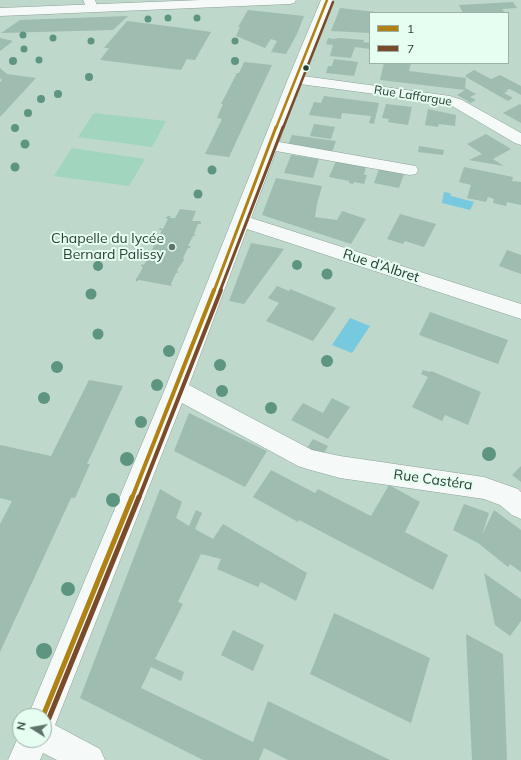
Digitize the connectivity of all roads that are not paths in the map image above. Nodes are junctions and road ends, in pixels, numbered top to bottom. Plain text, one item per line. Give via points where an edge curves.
1 (290, 0) edge
2 (327, 0) edge
3 (91, 4) edge
4 (1, 14) edge
5 (295, 79) junction
6 (521, 140) edge
7 (270, 145) junction
8 (410, 170) dead end
9 (242, 221) junction
10 (521, 312) edge
11 (176, 389) junction
12 (521, 507) edge
13 (46, 708) edge
14 (52, 740) edge
15 (29, 748) edge
16 (24, 760) edge
17 (89, 760) edge

1 - 3 street
2 - 5 street
3 - 4 street
5 - 6 street, Rue Laffargue via 445,99 457,103
5 - 7 street
7 - 8 street
7 - 9 street
9 - 10 street, Rue d’Albret
9 - 11 street
11 - 12 street, Rue Castéra via 297,454 321,463 484,488 509,497
11 - 13 street
14 - 17 street
15 - 16 street

